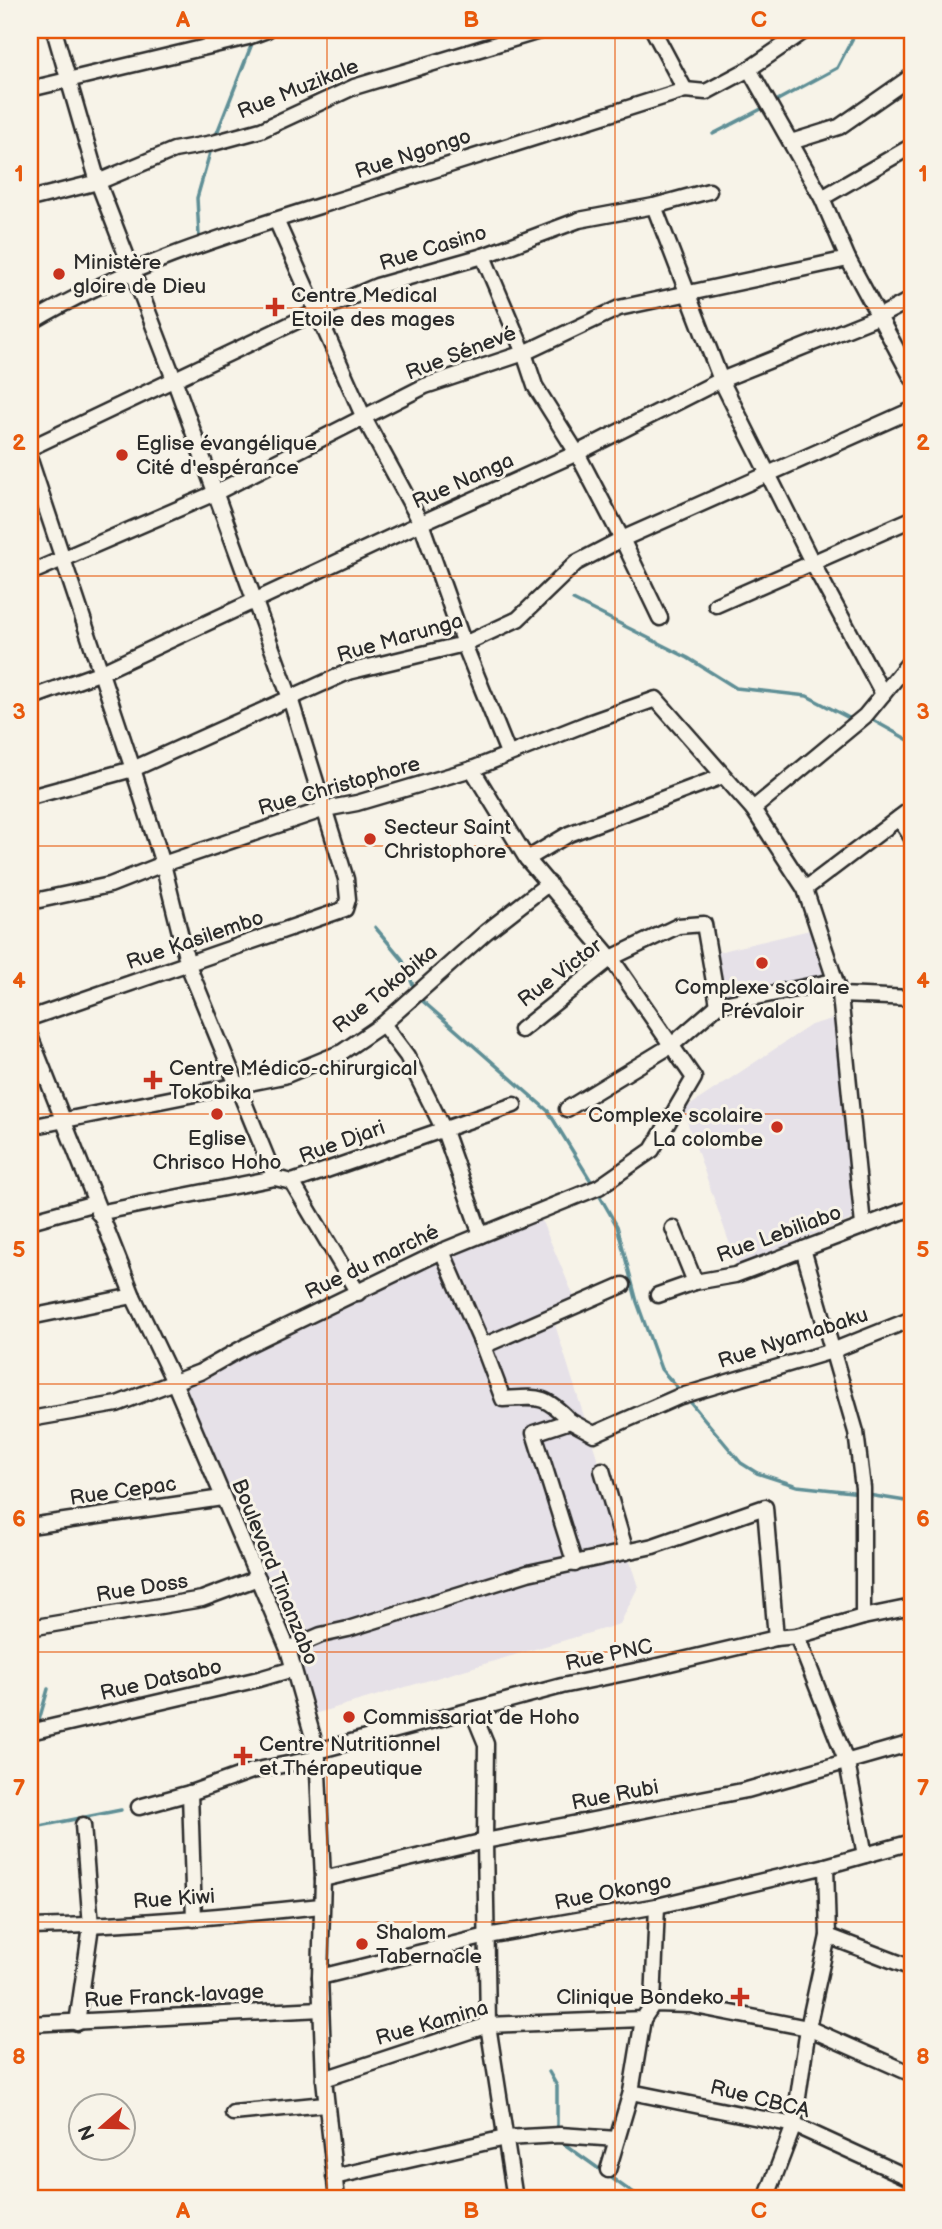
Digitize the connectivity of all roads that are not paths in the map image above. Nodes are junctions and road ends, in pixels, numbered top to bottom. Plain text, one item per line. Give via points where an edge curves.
1 (54, 30) edge
2 (543, 30) edge
3 (653, 30) edge
4 (806, 30) edge
5 (258, 33) edge
6 (507, 36) edge
7 (749, 69) junction
8 (912, 76) edge
9 (68, 80) junction
10 (30, 89) edge
11 (685, 90) junction
12 (791, 142) junction
13 (912, 146) edge
14 (98, 182) junction
15 (709, 191) dead end
16 (822, 198) junction
17 (30, 199) edge
18 (654, 206) junction
19 (276, 219) junction
20 (483, 256) junction
21 (848, 259) junction
22 (130, 271) junction
23 (686, 292) junction
24 (912, 299) edge
25 (318, 311) junction
26 (880, 316) junction
27 (30, 323) edge
28 (524, 352) junction
29 (912, 377) edge
30 (174, 379) junction
31 (721, 380) junction
32 (912, 410) edge
33 (364, 418) junction
34 (30, 448) edge
35 (577, 453) junction
36 (30, 460) edge
37 (769, 474) junction
38 (215, 493) junction
39 (912, 519) edge
40 (421, 523) junction
41 (622, 539) junction
42 (64, 559) junction
43 (813, 564) junction
44 (30, 573) edge
45 (254, 602) junction
46 (716, 605) dead end
47 (660, 618) dead end
48 (464, 644) junction
49 (912, 659) edge
50 (102, 673) junction
51 (883, 694) junction
52 (30, 698) edge
53 (290, 698) junction
54 (509, 753) junction
55 (133, 769) junction
56 (472, 769) junction
57 (723, 776) junction
58 (30, 797) edge
59 (912, 808) edge
60 (325, 809) junction
61 (753, 809) junction
62 (899, 818) junction
63 (912, 838) edge
64 (527, 859) junction
65 (163, 864) junction
66 (549, 883) junction
67 (804, 889) junction
68 (30, 902) edge
69 (611, 958) junction
70 (188, 965) junction
71 (834, 981) junction
72 (840, 995) junction
73 (912, 998) edge
74 (718, 1005) junction
75 (30, 1018) edge
76 (383, 1024) junction
77 (521, 1030) dead end
78 (30, 1036) edge
79 (672, 1045) junction
80 (237, 1086) junction
81 (514, 1105) dead end
82 (567, 1109) dead end
83 (62, 1120) junction
84 (30, 1127) edge
85 (443, 1128) junction
86 (275, 1178) junction
87 (292, 1182) junction
88 (97, 1208) junction
89 (912, 1208) edge
90 (30, 1221) edge
91 (863, 1225) junction
92 (673, 1228) dead end
93 (481, 1235) junction
94 (803, 1249) junction
95 (442, 1251) junction
96 (695, 1282) junction
97 (623, 1285) dead end
98 (358, 1293) junction
99 (658, 1295) dead end
100 (133, 1296) junction
101 (30, 1317) edge
102 (912, 1319) edge
103 (483, 1346) junction
104 (832, 1351) junction
105 (174, 1382) junction
106 (30, 1419) edge
107 (570, 1421) junction
108 (602, 1470) dead end
109 (222, 1498) junction
110 (30, 1526) edge
111 (626, 1552) junction
112 (575, 1564) junction
113 (258, 1578) junction
114 (912, 1607) edge
115 (863, 1617) junction
116 (30, 1628) edge
117 (797, 1636) junction
118 (776, 1638) junction
119 (288, 1649) junction
120 (293, 1669) junction
121 (472, 1710) junction
122 (34, 1731) edge
123 (912, 1743) edge
124 (317, 1754) junction
125 (847, 1763) junction
126 (190, 1793) junction
127 (139, 1807) dead end
128 (83, 1825) dead end
129 (485, 1841) junction
130 (912, 1842) edge
131 (865, 1855) junction
132 (826, 1866) junction
133 (323, 1879) junction
134 (321, 1906) junction
135 (657, 1906) junction
136 (194, 1919) junction
137 (91, 1926) junction
138 (30, 1927) edge
139 (487, 1936) junction
140 (828, 1936) junction
141 (912, 1968) edge
142 (320, 1977) junction
143 (653, 2004) junction
144 (321, 2009) junction
145 (643, 2019) junction
146 (77, 2023) junction
147 (30, 2024) edge
148 (488, 2025) junction
149 (808, 2028) junction
150 (912, 2074) edge
151 (324, 2079) junction
152 (631, 2092) junction
153 (325, 2104) junction
154 (233, 2113) dead end
155 (794, 2125) junction
156 (505, 2138) junction
157 (617, 2139) junction
158 (608, 2170) dead end
159 (334, 2177) junction
160 (912, 2179) edge
161 (337, 2199) edge
162 (515, 2199) edge
163 (766, 2199) edge

1 - 9 street
2 - 6 street, Rue Muzikale
3 - 11 street
4 - 7 street, Rue Ngongo
5 - 9 street
6 - 14 street, Rue Muzikale via 354,87 261,130 174,150
7 - 11 street, Rue Ngongo via 706,92
7 - 12 street
8 - 12 street via 839,127
9 - 10 street
9 - 14 street
11 - 19 street, Rue Ngongo
12 - 16 street
13 - 16 street
14 - 17 street, Rue Muzikale
14 - 22 street
15 - 18 street, Rue Casino
16 - 21 street
18 - 20 street, Rue Casino via 579,220
18 - 23 street
19 - 22 street, Rue Ngongo
19 - 25 street
20 - 25 street, Rue Casino via 377,286
20 - 28 street
21 - 23 street, Rue Sénevé
21 - 26 street
22 - 27 street, Rue Ngongo
22 - 30 street
23 - 28 street, Rue Sénevé via 619,308
23 - 31 street
24 - 26 street, Rue Nanga
25 - 30 street, Rue Casino
25 - 33 street
26 - 29 street
26 - 31 street, Rue Nanga
28 - 33 street, Rue Sénevé via 425,386
28 - 35 street via 535,386
30 - 34 street, Rue Casino
30 - 38 street
31 - 35 street, Rue Nanga
31 - 37 street
32 - 37 street, Rue Marunga
33 - 38 street, Rue Sénevé
33 - 40 street
35 - 40 street, Rue Nanga
35 - 41 street
36 - 42 street
37 - 41 street, Rue Marunga
37 - 43 street
38 - 42 street, Rue Sénevé
38 - 45 street
39 - 43 street
40 - 45 street, Rue Nanga
40 - 48 street
41 - 47 street
41 - 48 street, Rue Marunga via 576,563 518,619
42 - 44 street, Rue Sénevé
42 - 50 street
43 - 46 street
43 - 51 street
45 - 50 street, Rue Nanga
45 - 53 street
48 - 53 street, Rue Marunga via 348,672
48 - 54 street
49 - 51 street
50 - 52 street, Rue Nanga
50 - 55 street
51 - 61 street via 866,716
53 - 55 street, Rue Marunga
53 - 60 street
54 - 56 street, Rue Christophore
54 - 57 street, Rue Christophore via 656,699
55 - 58 street, Rue Marunga
55 - 65 street
56 - 60 street, Rue Christophore
56 - 64 street
57 - 61 street
57 - 64 street via 569,834
59 - 62 street
60 - 65 street, Rue Christophore
60 - 70 street, Rue Kasilembo via 346,879 345,909
61 - 67 street
62 - 63 street
62 - 67 street
64 - 66 street
65 - 68 street, Rue Christophore via 110,885
65 - 70 street
66 - 69 street
66 - 76 street, Rue Tokobika
67 - 71 street
69 - 74 street, Rue Victor via 678,926 704,924
69 - 77 street, Rue Victor
69 - 79 street
70 - 75 street, Rue Kasilembo
70 - 80 street
71 - 72 street
71 - 74 street
72 - 73 street
72 - 91 street
74 - 79 street
76 - 80 street, Rue Tokobika via 342,1052 284,1076
76 - 85 street via 407,1056
78 - 83 street, Boulevard Tinanzabo
79 - 82 street
79 - 93 street, Rue du marché via 694,1078 652,1150 596,1188
80 - 83 street, Rue Tokobika
80 - 86 street
81 - 85 street, Rue Djari
83 - 84 street, Rue Tokobika
83 - 88 street, Boulevard Tinanzabo
85 - 87 street, Rue Djari
85 - 93 street
86 - 87 street, Rue Djari
86 - 88 street, Rue Djari
87 - 98 street
88 - 90 street, Rue Djari
88 - 100 street, Boulevard Tinanzabo
89 - 91 street, Rue Lebiliabo
91 - 94 street, Rue Lebiliabo
92 - 96 street
93 - 95 street, Rue du marché
94 - 96 street, Rue Lebiliabo via 735,1275
94 - 104 street
95 - 98 street, Rue du marché
95 - 103 street
96 - 99 street, Rue Lebiliabo
97 - 103 street
98 - 105 street, Rue du marché
100 - 101 street
100 - 105 street, Boulevard Tinanzabo
102 - 104 street, Rue Nyamabaku
103 - 107 street via 503,1399 534,1397 554,1404
104 - 107 street, Rue Nyamabaku via 682,1396 594,1434
104 - 115 street via 856,1432 863,1495
105 - 106 street, Rue du marché via 117,1404
105 - 109 street, Boulevard Tinanzabo
107 - 112 street via 534,1433
108 - 111 street
109 - 110 street, Rue Cepac
109 - 113 street, Boulevard Tinanzabo
111 - 112 street
111 - 118 street via 765,1507
112 - 119 street via 528,1573
113 - 116 street, Rue Doss via 202,1599
113 - 119 street, Boulevard Tinanzabo
114 - 115 street, Rue PNC
115 - 117 street, Rue PNC
117 - 118 street, Rue PNC
117 - 125 street
118 - 121 street, Rue PNC
119 - 120 street, Boulevard Tinanzabo
120 - 122 street, Rue Datsabo
120 - 124 street, Boulevard Tinanzabo
121 - 124 street, Rue PNC
121 - 129 street via 486,1744
123 - 125 street, Rue Rubi
124 - 126 street, Rue PNC
124 - 133 street, Boulevard Tinanzabo
125 - 129 street, Rue Rubi via 747,1790
125 - 131 street
126 - 127 street, Rue PNC
126 - 136 street
128 - 137 street
129 - 133 street, Rue Rubi
129 - 139 street
130 - 131 street, Rue Okongo
131 - 132 street, Rue Okongo
132 - 135 street, Rue Okongo
132 - 140 street
133 - 134 street, Boulevard Tinanzabo
134 - 136 street, Rue Kiwi
134 - 142 street, Boulevard Tinanzabo
135 - 139 street, Rue Okongo
135 - 143 street
136 - 137 street, Rue Kiwi
137 - 138 street, Rue Kiwi
137 - 146 street
139 - 142 street, Rue Okongo
139 - 148 street
140 - 141 street
140 - 149 street
142 - 144 street, Boulevard Tinanzabo
143 - 145 street
143 - 149 street via 690,2005
144 - 146 street, Rue Franck-lavage
144 - 151 street, Boulevard Tinanzabo
145 - 148 street, Rue Kamina
145 - 152 street
146 - 147 street, Rue Franck-lavage
148 - 151 street, Rue Kamina
148 - 156 street
149 - 150 street
149 - 155 street
151 - 153 street, Boulevard Tinanzabo
152 - 155 street, Rue CBCA
152 - 157 street
153 - 154 street
153 - 159 street, Boulevard Tinanzabo
155 - 160 street, Rue CBCA
155 - 163 street
156 - 157 street
156 - 159 street
156 - 162 street
157 - 158 street
159 - 161 street, Boulevard Tinanzabo

